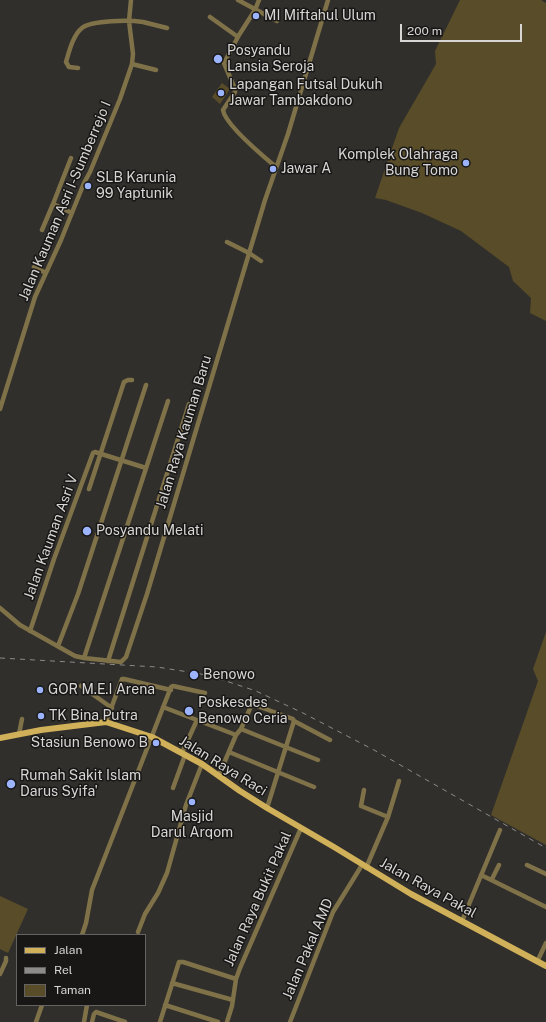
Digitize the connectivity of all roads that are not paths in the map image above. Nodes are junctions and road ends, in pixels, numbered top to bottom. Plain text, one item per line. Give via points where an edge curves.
1 (131, 0) edge
2 (238, 0) edge
3 (260, 0) edge
4 (328, 0) edge
5 (255, 10) junction
6 (210, 17) dead end
7 (129, 21) junction
8 (277, 21) dead end
9 (167, 28) dead end
10 (238, 36) junction
11 (132, 64) junction
12 (78, 68) dead end
13 (156, 70) dead end
14 (71, 158) dead end
15 (276, 167) junction
16 (53, 204) junction
17 (72, 213) junction
18 (42, 230) dead end
19 (227, 242) dead end
20 (249, 252) junction
21 (261, 262) dead end
22 (34, 267) dead end
23 (46, 273) junction
24 (132, 380) dead end
25 (146, 385) dead end
26 (168, 401) dead end
27 (189, 404) dead end
28 (0, 409) edge
29 (101, 454) junction
30 (122, 461) junction
31 (146, 468) junction
32 (89, 489) dead end
33 (0, 608) edge
34 (30, 631) junction
35 (58, 646) junction
36 (84, 658) junction
37 (108, 661) junction
38 (81, 686) dead end
39 (170, 690) junction
40 (205, 693) dead end
41 (112, 708) junction
42 (163, 708) junction
43 (22, 719) dead end
44 (197, 720) junction
45 (294, 721) junction
46 (106, 722) junction
47 (241, 729) junction
48 (19, 734) junction
49 (236, 735) junction
50 (0, 738) edge
51 (152, 738) junction
52 (330, 740) dead end
53 (286, 747) junction
54 (229, 752) junction
55 (184, 754) junction
56 (318, 760) dead end
57 (202, 764) junction
58 (278, 772) junction
59 (219, 775) junction
60 (399, 782) dead end
61 (314, 787) dead end
62 (172, 788) dead end
63 (364, 790) dead end
64 (267, 808) junction
65 (388, 817) junction
66 (301, 828) junction
67 (500, 830) dead end
68 (499, 865) dead end
69 (527, 865) dead end
70 (364, 866) junction
71 (546, 874) edge
72 (481, 875) junction
73 (492, 879) junction
74 (546, 906) edge
75 (462, 921) junction
76 (138, 932) dead end
77 (82, 934) edge
78 (546, 943) edge
79 (6, 958) dead end
80 (537, 962) junction
81 (546, 966) edge
82 (0, 974) edge
83 (236, 979) junction
84 (172, 983) junction
85 (233, 1000) junction
86 (165, 1005) junction
87 (42, 1006) edge
88 (88, 1006) edge
89 (36, 1022) edge
90 (84, 1022) edge
91 (92, 1022) edge
92 (125, 1022) edge
93 (160, 1022) edge
94 (218, 1022) edge
95 (227, 1022) edge
96 (290, 1022) edge

1 - 7 street, Jalan Kauman Asri I-Sumberrejo I
2 - 5 street
3 - 5 street
4 - 15 street, Jalan Raya Kauman Baru
5 - 8 street
5 - 10 street
6 - 10 street
7 - 9 street
7 - 11 street, Jalan Kauman Asri I-Sumberrejo I
7 - 12 street via 97,23 81,29 66,62 69,67
10 - 15 street via 224,64 235,92 224,108 224,114 258,152
11 - 13 street
11 - 17 street, Jalan Kauman Asri I-Sumberrejo I
14 - 16 street
15 - 20 street, Jalan Raya Kauman Baru
16 - 17 street
16 - 18 street
17 - 23 street, Jalan Kauman Asri I-Sumberrejo I
19 - 20 street
20 - 21 street
20 - 37 street, Jalan Raya Kauman Baru via 128,652 121,662
22 - 23 street
23 - 28 street, Jalan Kauman Asri I-Sumberrejo I via 35,297
24 - 29 street via 124,382
25 - 30 street
26 - 31 street
27 - 37 street
29 - 30 street
29 - 32 street
29 - 34 street, Jalan Kauman Asri V via 93,453
30 - 31 street
30 - 35 street
31 - 36 street
33 - 34 street, Jalan Raya Kauman Baru
34 - 35 street, Jalan Raya Kauman Baru
35 - 36 street, Jalan Raya Kauman Baru
36 - 37 street, Jalan Raya Kauman Baru
38 - 41 street
39 - 40 street via 173,686
39 - 41 street via 124,679
39 - 42 street
41 - 46 street
42 - 44 street
42 - 51 street
43 - 48 street
44 - 49 street
44 - 55 street
45 - 47 street via 252,704
45 - 52 street
45 - 53 street
46 - 48 main road
46 - 51 main road, Jalan Raya Raci
47 - 49 street
47 - 53 street
48 - 50 main road
49 - 54 street
51 - 55 main road, Jalan Raya Raci
51 - 77 street via 92,890
53 - 56 street
53 - 58 street
54 - 58 street
54 - 59 street
55 - 57 main road, Jalan Raya Raci
55 - 62 street
57 - 59 main road, Jalan Raya Raci
57 - 76 street via 184,812 167,873
58 - 61 street
58 - 64 street
59 - 64 main road, Jalan Raya Raci
60 - 65 street, Jalan Pakal AMD
63 - 65 street via 361,806
64 - 66 main road, Jalan Raya Raci
65 - 70 street, Jalan Pakal AMD
66 - 70 main road, Jalan Raya Pakal
66 - 83 street, Jalan Raya Bukit Pakal
67 - 72 street
68 - 73 street
69 - 71 street
70 - 75 main road, Jalan Raya Pakal
70 - 96 street, Jalan Pakal AMD via 333,912
72 - 73 street
72 - 75 street
73 - 74 street
75 - 80 main road, Jalan Raya Pakal
78 - 80 street
79 - 82 street
80 - 81 main road, Jalan Raya Pakal
83 - 84 street, Jalan Raya Bukit Pakal via 181,962
83 - 85 street, Jalan Raya Bukit Pakal
84 - 85 street
84 - 86 street, Jalan Raya Bukit Pakal
85 - 95 street, Jalan Raya Bukit Pakal
86 - 93 street, Jalan Raya Bukit Pakal
86 - 94 street
87 - 89 street
88 - 90 street
91 - 92 street via 96,1012

